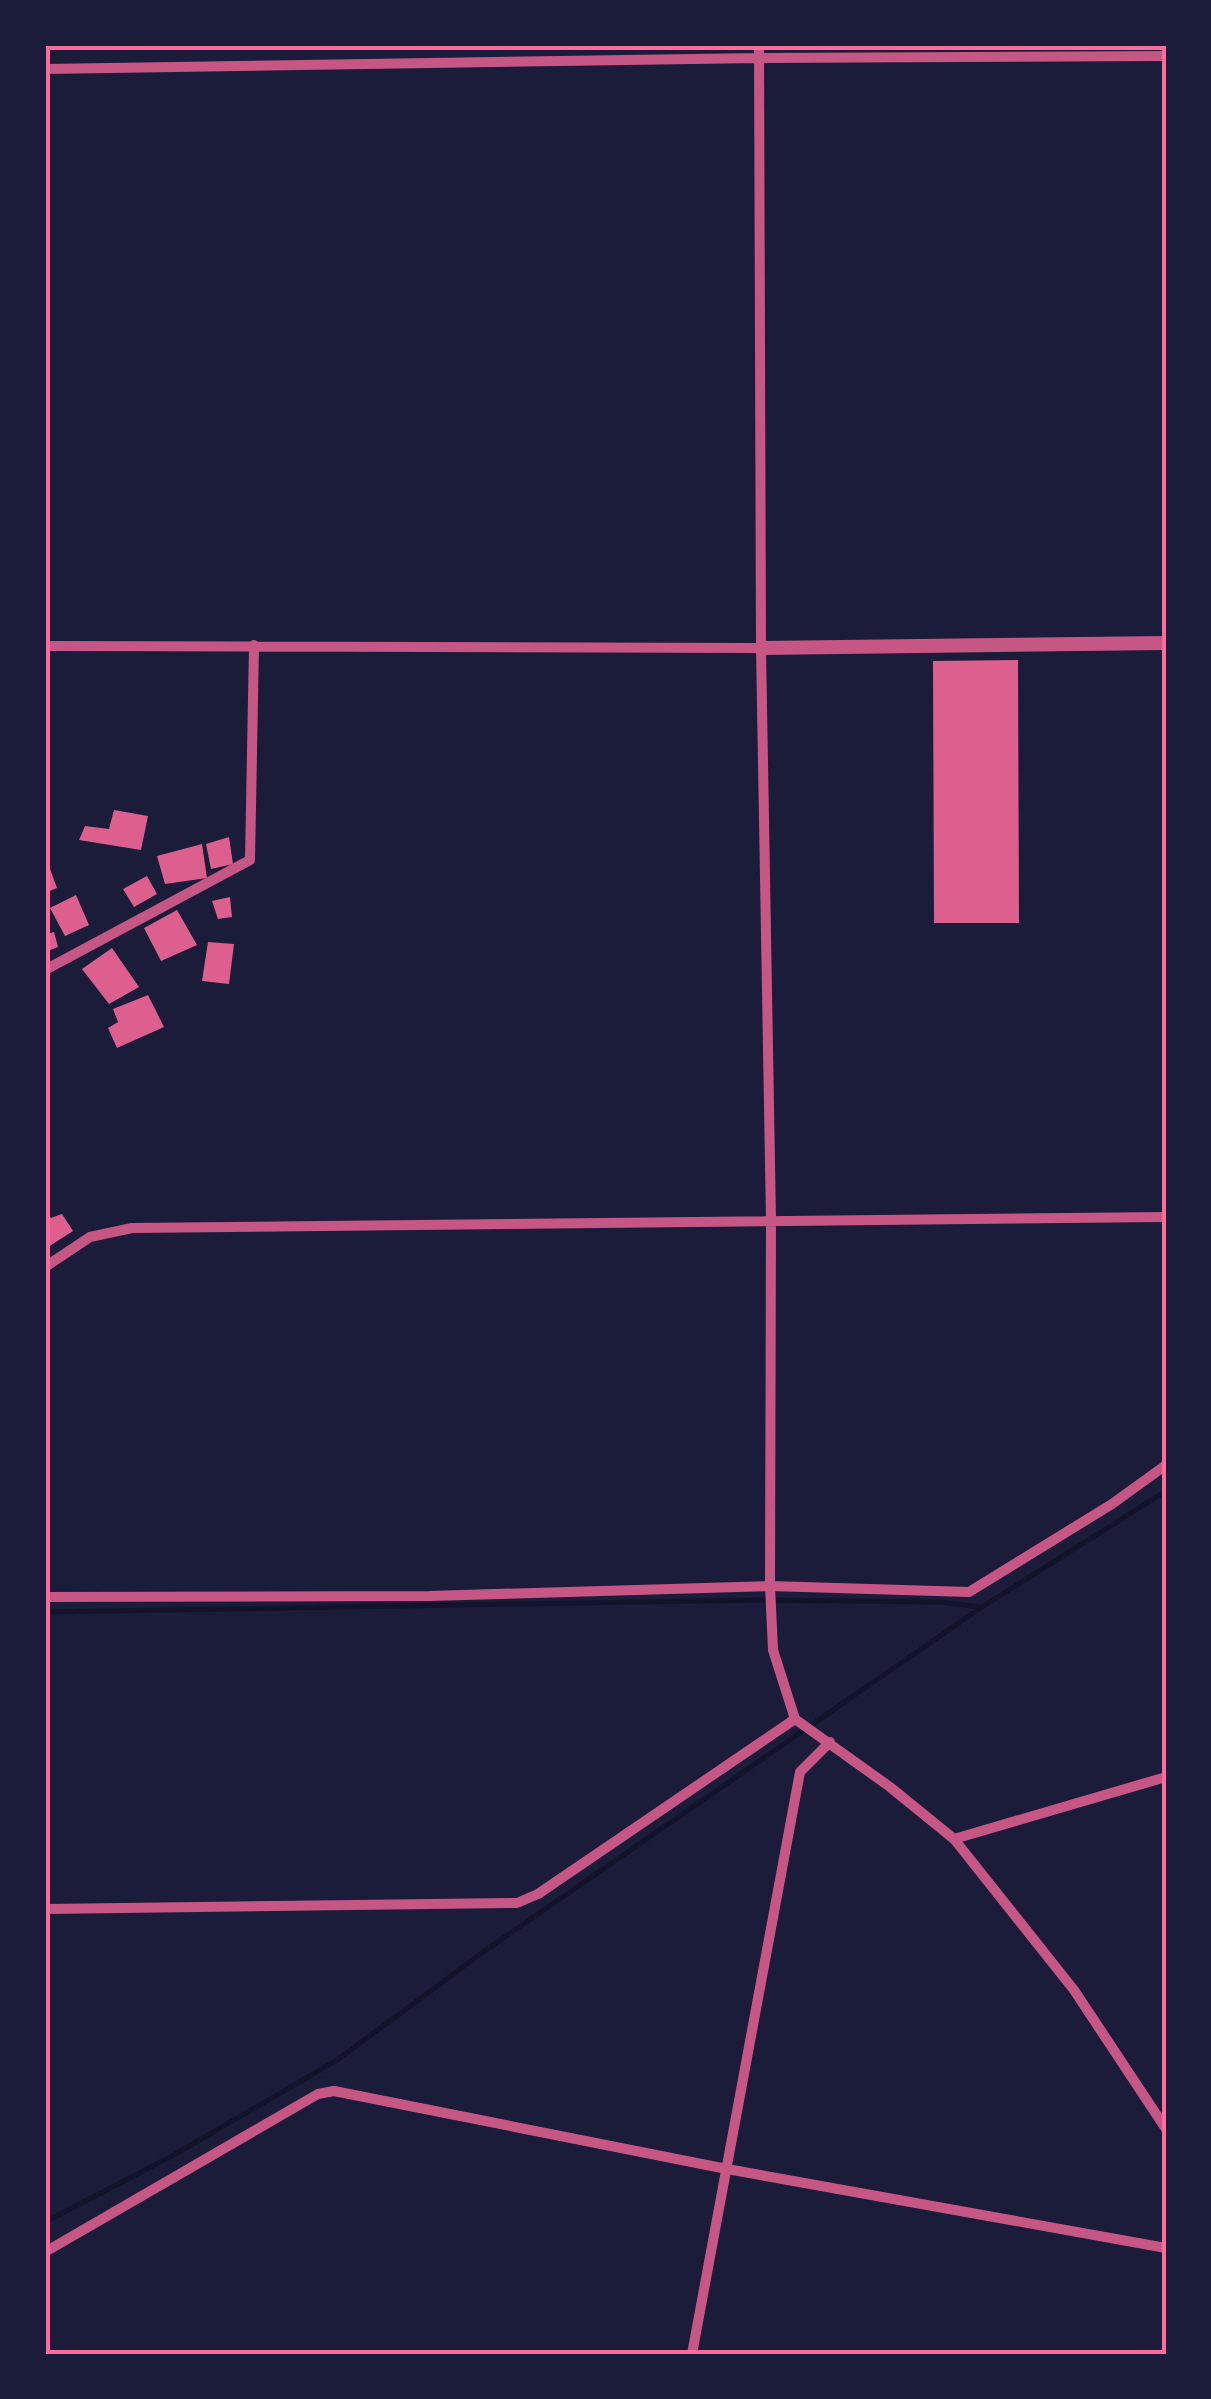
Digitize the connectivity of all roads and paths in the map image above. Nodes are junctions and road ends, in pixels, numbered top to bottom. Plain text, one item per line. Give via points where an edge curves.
1 (758, 45) edge
2 (1166, 56) edge
3 (759, 58) junction
4 (45, 69) edge
5 (1166, 643) edge
6 (254, 645) junction
7 (45, 646) edge
8 (761, 648) junction
9 (45, 970) edge
10 (1166, 1217) edge
11 (771, 1220) junction
12 (45, 1266) edge
13 (1166, 1465) edge
14 (770, 1586) junction
15 (45, 1597) edge
16 (795, 1718) junction
17 (830, 1742) junction
18 (1166, 1778) edge
19 (954, 1839) junction
20 (45, 1909) edge
21 (1166, 2129) edge
22 (727, 2169) junction
23 (1166, 2248) edge
24 (45, 2252) edge
25 (692, 2354) edge

1 - 3 street
2 - 3 street
3 - 4 street
3 - 8 street
5 - 8 street
6 - 7 street
6 - 8 street
6 - 9 street via 250,860
8 - 11 street
10 - 11 street
11 - 12 street via 132,1228 90,1236
11 - 14 street
13 - 14 street via 969,1592
14 - 15 street
14 - 16 street via 773,1650
16 - 17 street
16 - 20 street via 517,1903
17 - 19 street
17 - 22 street via 800,1772
18 - 19 street
19 - 21 street via 1074,1990
22 - 23 street
22 - 24 street via 334,2091 318,2094
22 - 25 street

